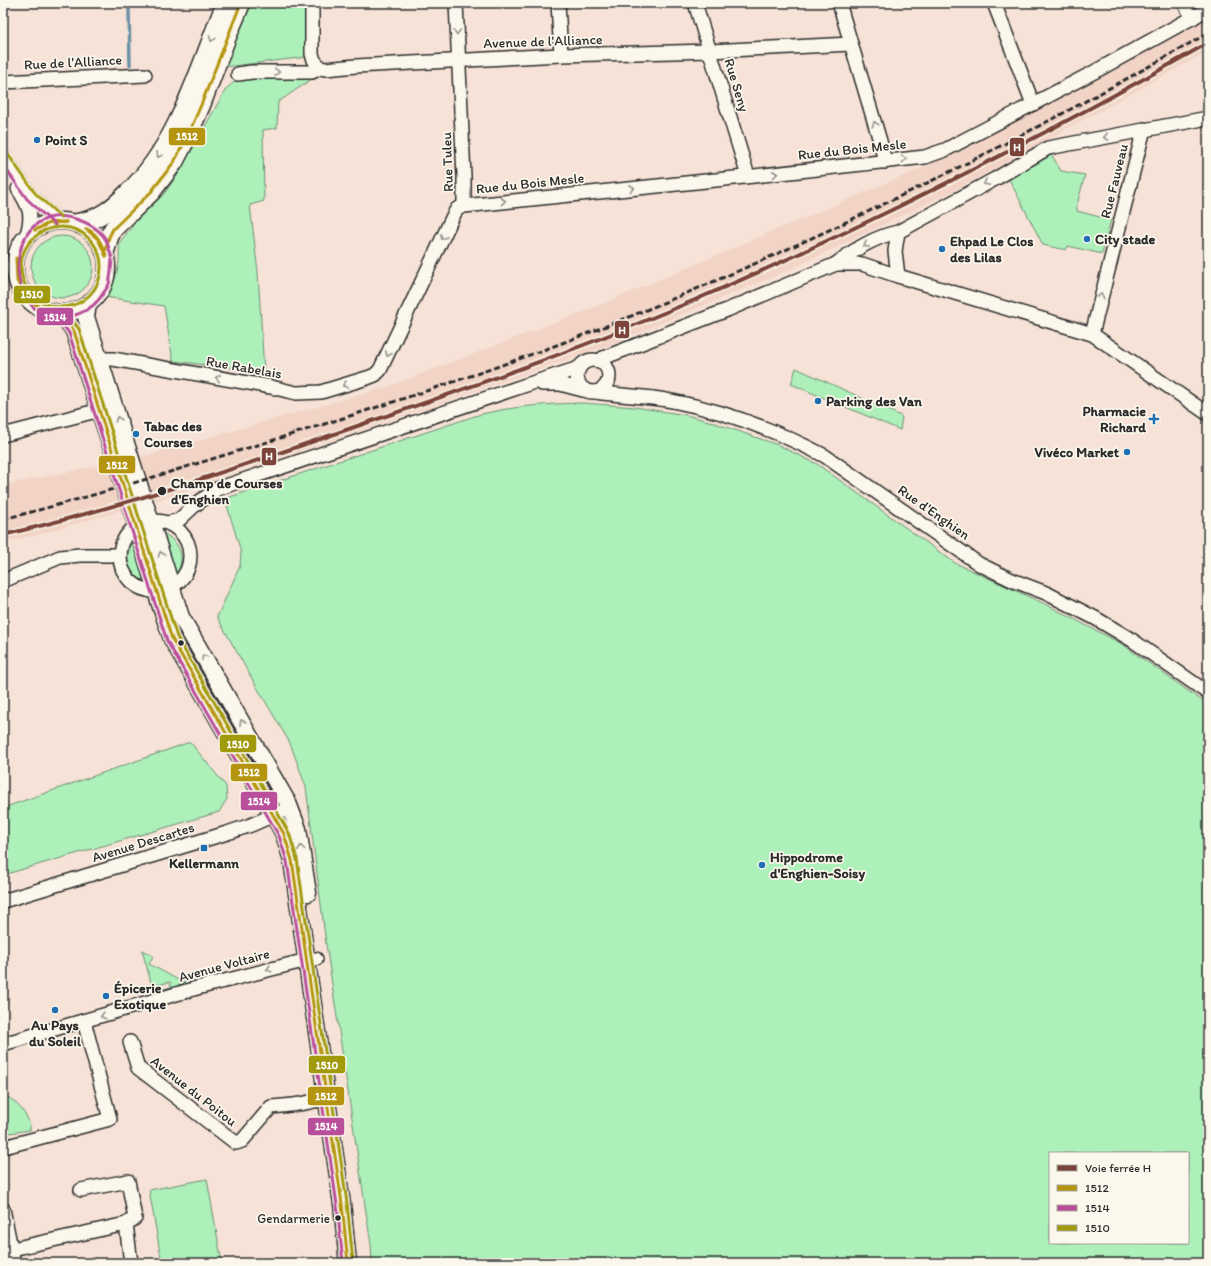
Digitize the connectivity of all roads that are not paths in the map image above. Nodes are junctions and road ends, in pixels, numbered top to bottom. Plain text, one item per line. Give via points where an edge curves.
1 (226, 3) edge
2 (241, 3) edge
3 (312, 3) edge
4 (456, 3) edge
5 (558, 3) edge
6 (695, 3) edge
7 (839, 3) edge
8 (994, 3) edge
9 (1184, 3) edge
10 (1208, 9) edge
11 (1193, 18) junction
12 (851, 44) junction
13 (710, 51) junction
14 (561, 55) junction
15 (458, 60) junction
16 (320, 68) junction
17 (238, 74) dead end
18 (145, 75) dead end
19 (3, 82) edge
20 (1034, 104) junction
21 (1208, 118) edge
22 (1144, 129) junction
23 (3, 156) edge
24 (885, 162) junction
25 (3, 167) edge
26 (748, 176) junction
27 (464, 206) junction
28 (58, 221) junction
29 (77, 223) junction
30 (898, 232) junction
31 (26, 238) junction
32 (105, 251) junction
33 (836, 264) junction
34 (898, 276) junction
35 (88, 304) junction
36 (54, 312) junction
37 (1092, 334) junction
38 (617, 353) junction
39 (99, 359) junction
40 (599, 362) junction
41 (579, 368) junction
42 (380, 370) joint
43 (608, 377) junction
44 (526, 385) junction
45 (583, 390) junction
46 (596, 392) junction
47 (627, 395) junction
48 (100, 410) junction
49 (1208, 414) edge
50 (3, 435) edge
51 (217, 489) junction
52 (168, 523) junction
53 (144, 524) junction
54 (185, 538) junction
55 (120, 555) junction
56 (3, 581) edge
57 (172, 587) junction
58 (156, 592) junction
59 (1208, 693) edge
60 (290, 808) junction
61 (274, 816) junction
62 (3, 901) edge
63 (311, 959) junction
64 (84, 1021) junction
65 (130, 1042) dead end
66 (3, 1044) edge
67 (330, 1098) junction
68 (4, 1147) edge
69 (81, 1190) dead end
70 (3, 1209) edge
71 (126, 1224) junction
72 (8, 1250) edge
73 (14, 1263) edge
74 (131, 1263) edge
75 (348, 1263) edge
76 (356, 1263) edge

1 -> 29 highway via 171,137 152,167 134,188 106,213 90,221
2 - 32 highway via 202,105 177,157 151,192 113,229
3 - 16 street via 312,54
4 -> 15 street, Rue Tuleu
5 - 14 street
6 - 13 street, Rue Seny
7 - 12 street
8 - 20 street
9 - 11 street
10 - 11 street, Rue du Bois Mesle
11 - 20 street, Rue du Bois Mesle
12 - 13 street, Avenue de l'Alliance
24 -> 12 street
13 - 14 street, Avenue de l'Alliance
13 - 26 street, Rue Seny
14 - 15 street, Avenue de l'Alliance
15 - 16 street, Avenue de l'Alliance
15 - 27 street, Rue Tuleu
17 -> 16 street, Avenue de l'Alliance via 312,72
18 - 19 street, Rue de l'Alliance
24 -> 20 street, Rue du Bois Mesle via 925,157 945,150
21 - 22 street
22 -> 30 street via 1048,148
37 -> 22 street, Rue Fauveau
23 - 28 street via 31,196
26 -> 24 street, Rue du Bois Mesle
25 - 31 street via 30,211
27 -> 26 street, Rue du Bois Mesle
27 -> 42 street, Rue Tuleu via 457,209
28 - 29 main road
28 - 31 main road via 37,228
29 - 32 main road via 94,234
30 -> 33 street via 890,233 850,252
30 - 34 street via 895,251
31 - 36 main road via 17,254 16,271 20,286 34,304
32 - 35 main road via 107,268 104,284 98,295
33 - 34 street via 862,264
33 - 38 street
34 - 37 street
35 - 36 main road via 72,312
35 - 39 main road via 86,317
36 - 48 main road via 64,318 74,331
37 - 49 street
38 - 40 street
38 - 43 street
42 -> 39 street, Rue Rabelais via 367,378 321,392 301,393 113,359
53 -> 39 main road
40 - 41 street via 592,360
40 - 43 street via 605,366
41 - 44 street
41 - 45 street via 578,382
43 - 46 street via 604,388
43 - 47 street, Rue d'Enghien
44 - 45 street via 560,384
44 - 51 street
45 - 46 street
46 - 47 street, Rue d'Enghien
47 - 59 street, Rue d'Enghien via 674,401 722,413 801,443 825,456 979,564 1095,618 1132,640
48 - 50 street
48 - 53 main road
51 - 52 street via 179,520
51 - 54 street via 196,512 187,526
52 - 53 street
52 - 54 street
53 - 55 street via 129,533
57 -> 53 main road
53 - 58 main road
54 - 57 street via 190,554 188,567 182,578
55 - 56 street via 60,557
55 - 58 street via 122,568 128,578 136,586
57 - 58 street
60 -> 57 main road via 181,617
58 - 61 main road via 172,639
60 - 61 street, Avenue Descartes
63 -> 60 main road via 300,840
61 - 62 street, Avenue Descartes
61 - 63 main road via 284,834 292,860
63 -> 64 street, Avenue Voltaire via 197,988
63 - 67 main road via 317,977
64 - 66 street, Avenue Voltaire
64 - 68 street via 110,1119
65 - 67 street, Avenue du Poitou via 138,1068 236,1143 242,1141 271,1107 304,1104
67 - 75 main road
67 - 76 main road via 352,1223
69 - 71 street via 128,1181 135,1218
70 - 72 street
71 - 72 street
71 - 74 street
72 - 73 street

